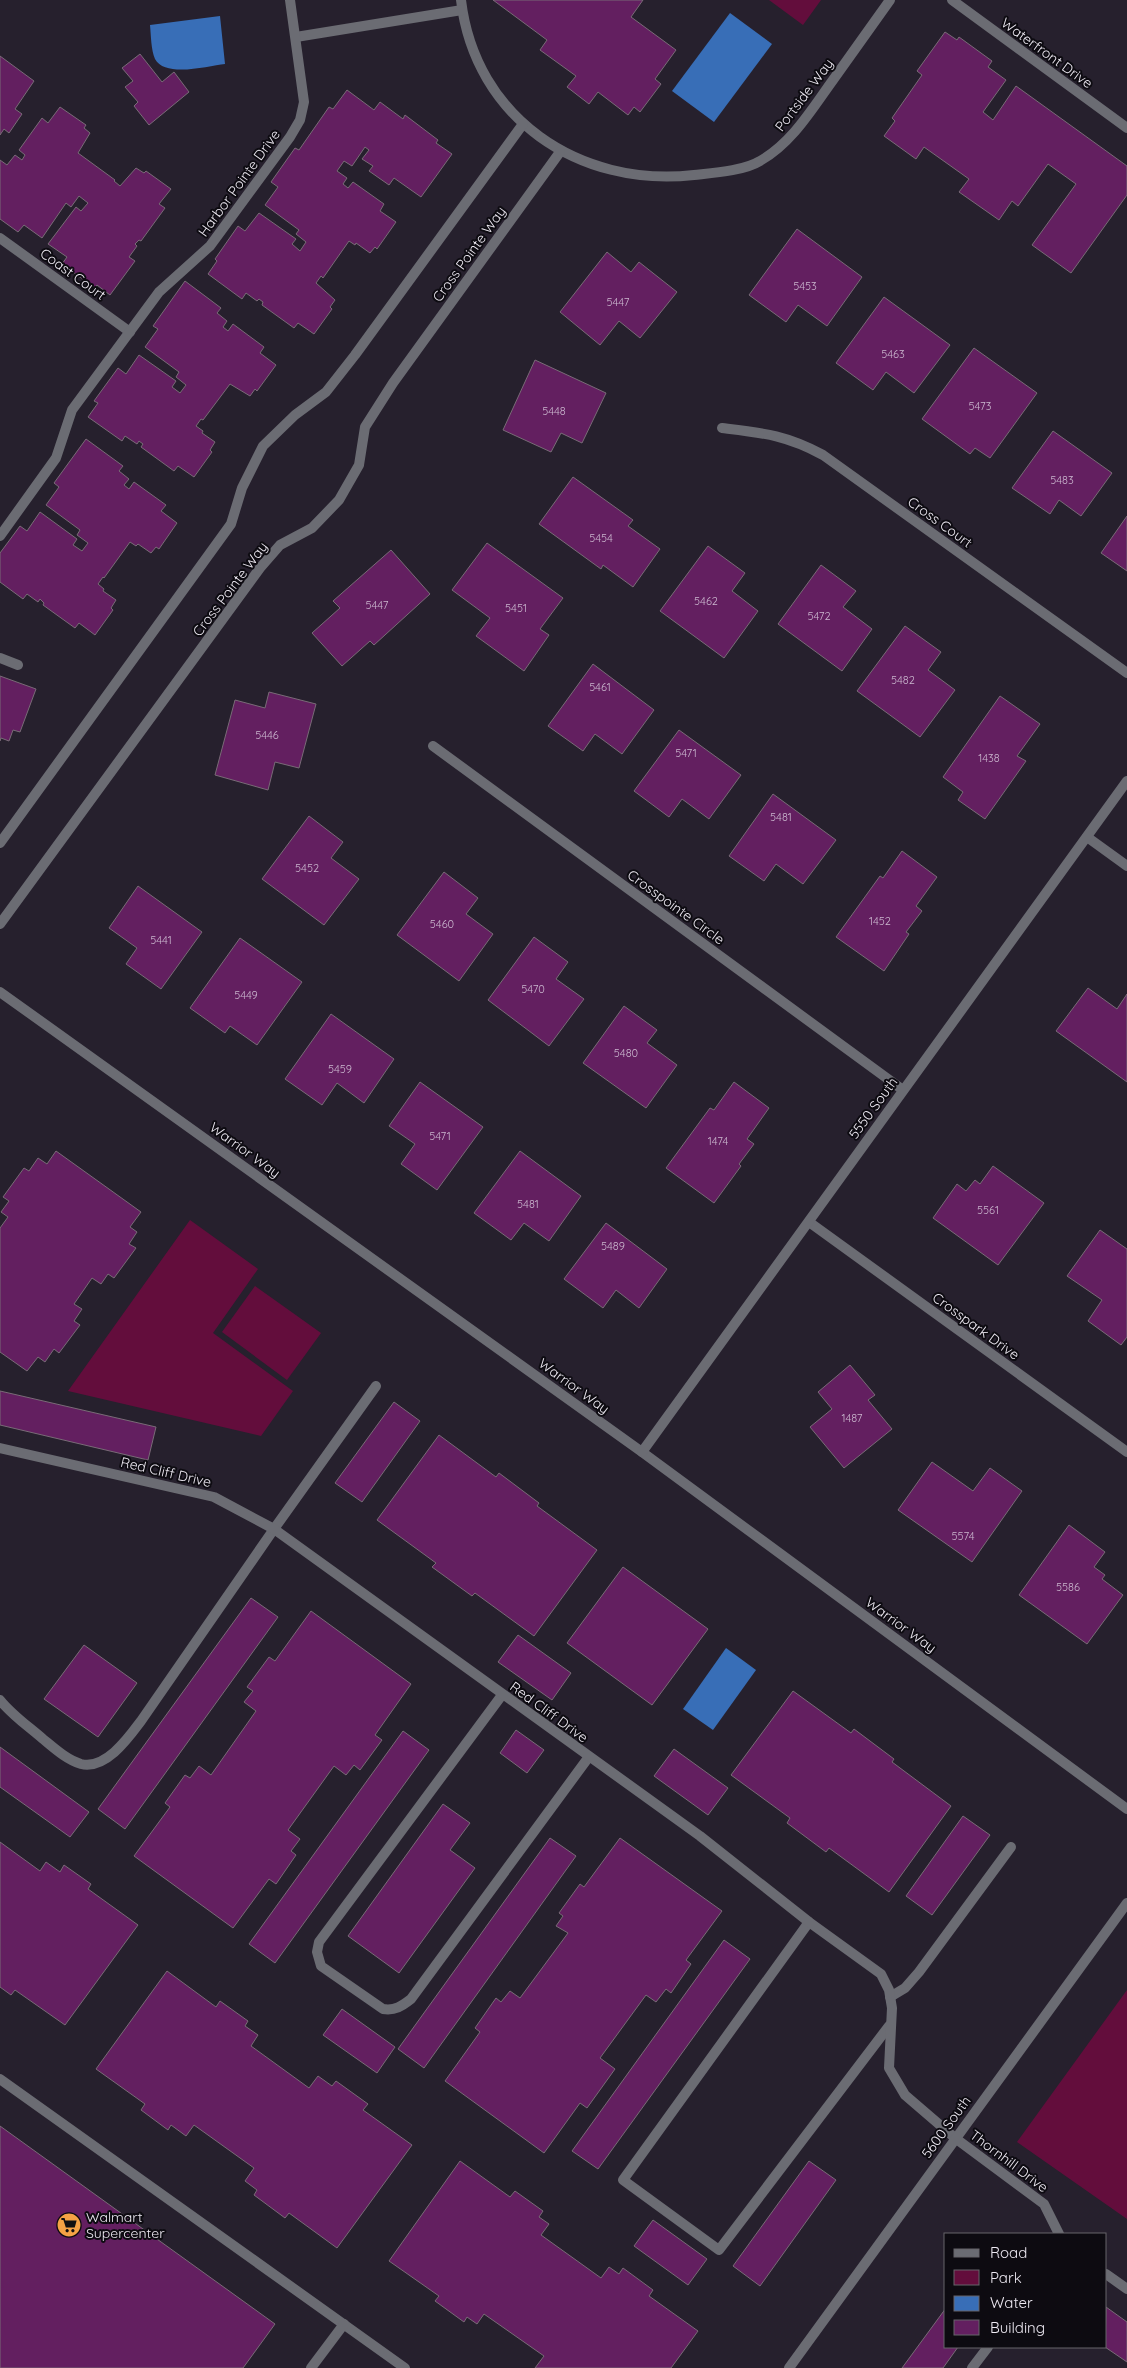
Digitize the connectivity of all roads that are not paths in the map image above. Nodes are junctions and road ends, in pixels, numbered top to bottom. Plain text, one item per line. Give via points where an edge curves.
1 (290, 0) edge
2 (890, 0) edge
3 (952, 0) edge
4 (462, 5) edge
5 (296, 37) junction
6 (523, 124) junction
7 (1127, 128) edge
8 (560, 152) junction
9 (0, 238) edge
10 (130, 332) junction
11 (722, 428) dead end
12 (0, 536) edge
13 (0, 658) edge
14 (18, 666) dead end
15 (1127, 673) edge
16 (433, 746) dead end
17 (1127, 781) edge
18 (1086, 837) junction
19 (0, 843) edge
20 (1127, 866) edge
21 (0, 924) edge
22 (0, 992) edge
23 (903, 1090) junction
24 (808, 1222) junction
25 (376, 1386) dead end
26 (0, 1448) edge
27 (642, 1452) junction
28 (1127, 1452) edge
29 (274, 1529) junction
30 (502, 1695) junction
31 (0, 1700) edge
32 (588, 1758) junction
33 (1127, 1809) edge
34 (1011, 1847) dead end
35 (1127, 1903) edge
36 (809, 1922) junction
37 (890, 1997) junction
38 (889, 2026) junction
39 (0, 2079) edge
40 (955, 2138) junction
41 (1058, 2233) edge
42 (1107, 2275) edge
43 (1127, 2289) edge
44 (344, 2324) junction
45 (987, 2348) edge
46 (311, 2368) edge
47 (406, 2368) edge
48 (789, 2368) edge
49 (972, 2368) edge

1 - 5 street, Harbor Pointe Drive
2 - 8 street, Portside Way via 786,142 759,162 718,173 646,178 616,172
3 - 7 street, Waterfront Drive
4 - 5 street
4 - 6 street, Portside Way via 469,38 480,63 498,97
5 - 10 street, Harbor Pointe Drive via 304,102 300,120 210,246 159,292
6 - 8 street, Portside Way
6 - 19 street via 326,392 295,415 263,446 242,488 231,524
8 - 21 street, Cross Pointe Way via 365,427 359,466 339,500 312,528 280,545 260,568
9 - 10 street, Coast Court
10 - 12 street, Harbor Pointe Drive via 72,410 56,458
11 - 15 street, Cross Court via 798,441 824,455
13 - 14 street
16 - 23 street, Crosspointe Circle
17 - 18 street, 5550 South
18 - 20 street
18 - 23 street, 5550 South
22 - 27 street, Warrior Way
23 - 24 street, 5550 South
24 - 27 street, 5550 South
24 - 28 street, Crosspark Drive
25 - 29 street
26 - 29 street, Red Cliff Drive via 214,1497
27 - 33 street, Warrior Way
29 - 30 street, Red Cliff Drive
29 - 31 street via 117,1752 95,1763 82,1764 58,1751 8,1711
30 - 32 street, Red Cliff Drive
30 - 32 street via 319,1942 321,1966 383,2009 392,2010 407,2002
32 - 36 street, Red Cliff Drive via 700,1836
34 - 37 street via 919,1972 906,1988
35 - 40 street, 5600 South
36 - 37 street, Red Cliff Drive via 881,1974 890,1990
36 - 38 street via 623,2180 719,2250
37 - 38 street, Red Cliff Drive
38 - 40 street, Red Cliff Drive via 889,2068 893,2078 904,2095
39 - 44 street
40 - 41 street, Thornhill Drive via 1044,2204
40 - 48 street, 5600 South
42 - 43 street
44 - 46 street
44 - 47 street
45 - 49 street

